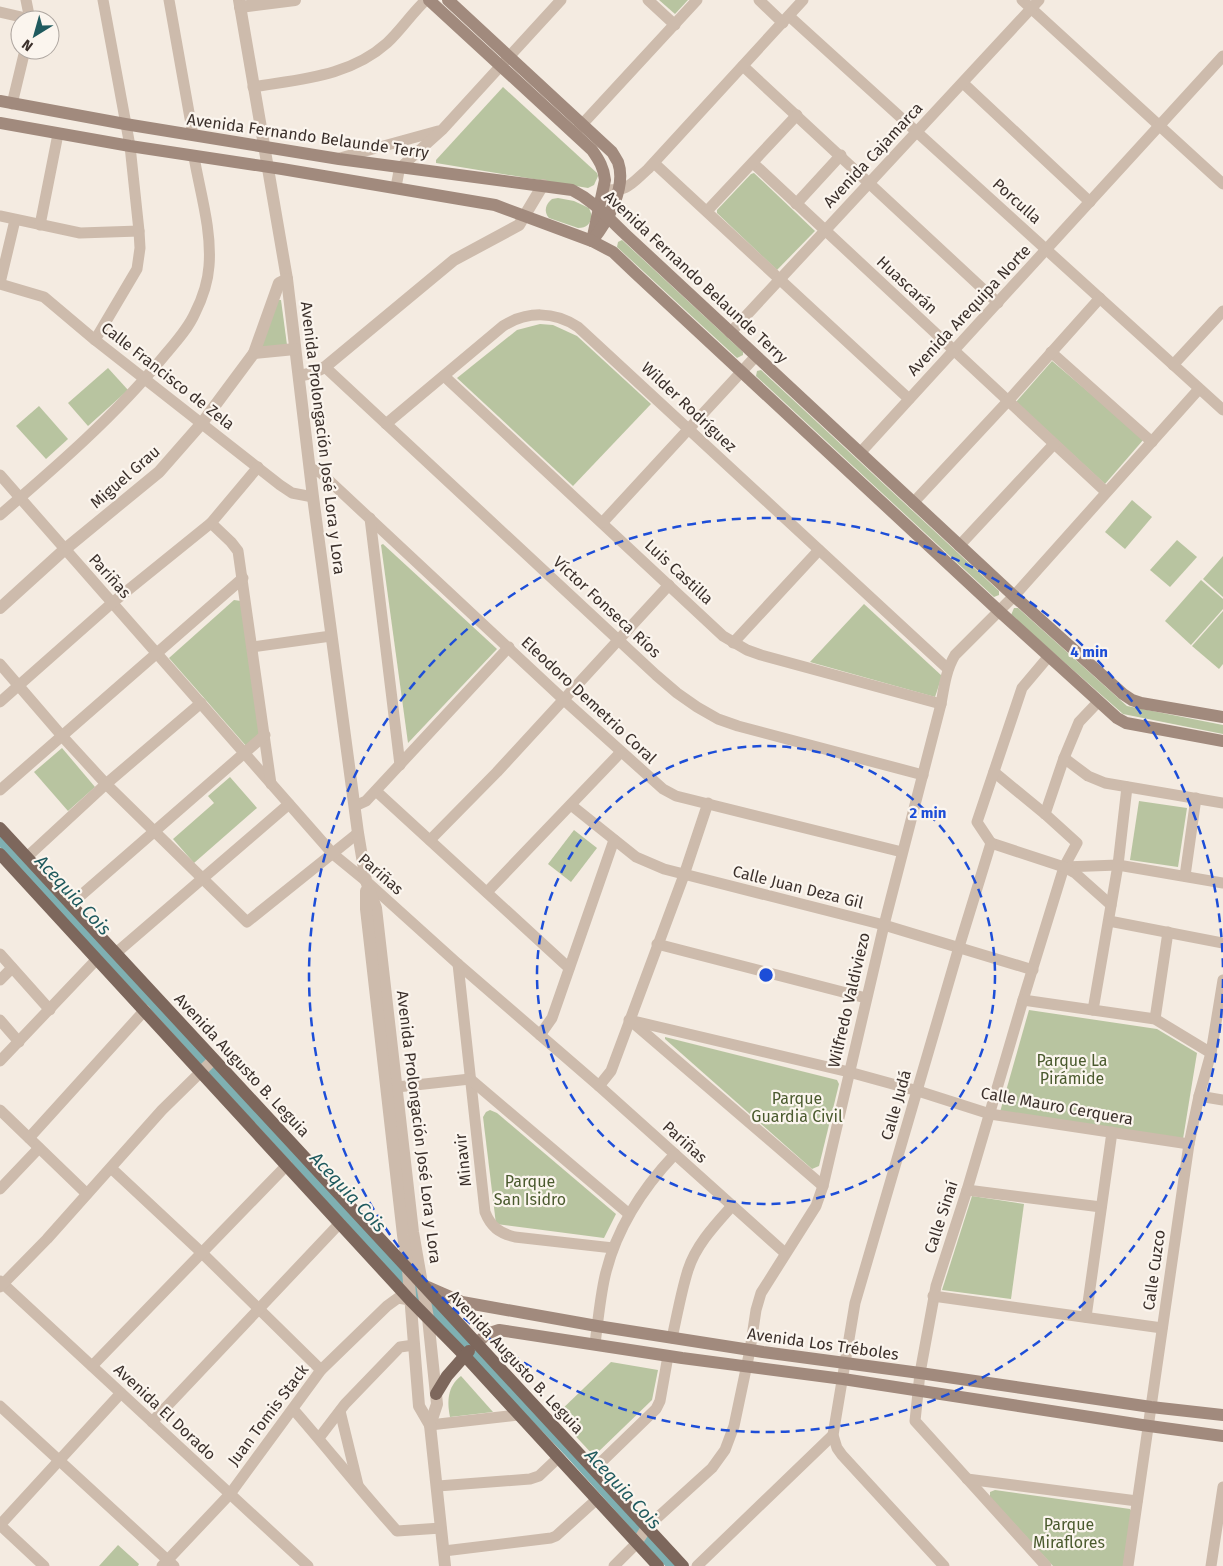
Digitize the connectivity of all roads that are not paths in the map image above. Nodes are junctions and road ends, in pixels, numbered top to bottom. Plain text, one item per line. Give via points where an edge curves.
1 (103, 0) edge
2 (170, 0) edge
3 (295, 0) edge
4 (427, 0) edge
5 (448, 0) edge
6 (561, 0) edge
7 (648, 0) edge
8 (697, 0) edge
9 (759, 0) edge
10 (803, 0) edge
11 (1022, 0) edge
12 (239, 4) edge
13 (1035, 4) edge
14 (786, 19) junction
15 (674, 25) junction
16 (509, 56) junction
17 (1223, 56) edge
18 (21, 60) edge
19 (500, 66) junction
20 (743, 66) junction
21 (963, 83) junction
22 (253, 87) junction
23 (6, 102) edge
24 (797, 115) junction
25 (0, 123) edge
26 (125, 124) junction
27 (1159, 126) junction
28 (578, 128) junction
29 (442, 130) junction
30 (917, 132) junction
31 (58, 134) junction
32 (193, 135) junction
33 (130, 146) junction
34 (263, 147) junction
35 (841, 155) junction
36 (194, 157) junction
37 (339, 159) junction
38 (654, 163) junction
39 (753, 163) junction
40 (267, 166) junction
41 (402, 166) junction
42 (870, 182) junction
43 (1223, 184) edge
44 (543, 185) junction
45 (396, 187) junction
46 (603, 190) junction
47 (618, 190) junction
48 (1090, 202) junction
49 (796, 204) junction
50 (598, 207) junction
51 (707, 211) junction
52 (526, 215) junction
53 (0, 216) edge
54 (608, 218) junction
55 (15, 220) junction
56 (40, 225) junction
57 (139, 231) junction
58 (825, 231) junction
59 (592, 241) junction
60 (1047, 250) junction
61 (286, 279) junction
62 (780, 279) junction
63 (0, 284) edge
64 (1100, 298) junction
65 (998, 303) junction
66 (1223, 311) edge
67 (730, 332) junction
68 (95, 340) junction
69 (295, 349) junction
70 (954, 351) junction
71 (1051, 352) junction
72 (254, 353) junction
73 (756, 356) junction
74 (1173, 365) junction
75 (325, 367) junction
76 (742, 371) junction
77 (299, 376) junction
78 (444, 376) junction
79 (146, 378) junction
80 (1199, 389) junction
81 (909, 399) junction
82 (1008, 401) junction
83 (1223, 410) edge
84 (202, 423) junction
85 (386, 424) junction
86 (689, 428) junction
87 (1152, 442) junction
88 (1054, 444) junction
89 (860, 453) junction
90 (258, 467) junction
91 (310, 468) junction
92 (0, 476) edge
93 (1106, 492) junction
94 (313, 497) junction
95 (20, 498) junction
96 (913, 503) junction
97 (0, 515) edge
98 (370, 518) junction
99 (603, 522) junction
100 (211, 523) junction
101 (959, 546) junction
102 (64, 550) junction
103 (819, 550) junction
104 (243, 578) junction
105 (668, 584) junction
106 (1014, 596) junction
107 (112, 603) junction
108 (0, 608) edge
109 (999, 611) junction
110 (331, 636) junction
111 (618, 640) junction
112 (733, 643) junction
113 (252, 647) junction
114 (509, 647) junction
115 (157, 654) junction
116 (1049, 656) junction
117 (0, 664) edge
118 (948, 669) junction
119 (19, 686) junction
120 (564, 700) junction
121 (0, 702) edge
122 (1098, 702) junction
123 (201, 703) junction
124 (941, 704) junction
125 (1223, 717) edge
126 (265, 735) junction
127 (62, 736) junction
128 (1223, 741) edge
129 (244, 752) junction
130 (621, 752) junction
131 (1064, 758) junction
132 (400, 765) junction
133 (994, 772) junction
134 (923, 775) junction
135 (106, 784) junction
136 (272, 784) junction
137 (1127, 787) junction
138 (0, 790) edge
139 (376, 791) junction
140 (1196, 798) junction
141 (708, 803) junction
142 (1223, 803) edge
143 (289, 804) junction
144 (571, 805) junction
145 (354, 806) junction
146 (1046, 814) junction
147 (0, 828) edge
148 (153, 832) junction
149 (358, 833) junction
150 (430, 840) junction
151 (614, 840) junction
152 (991, 843) junction
153 (902, 852) junction
154 (0, 854) edge
155 (333, 854) junction
156 (27, 857) junction
157 (1118, 865) junction
158 (1064, 867) junction
159 (684, 875) junction
160 (1185, 876) junction
161 (202, 878) junction
162 (366, 881) junction
163 (1223, 883) edge
164 (487, 892) junction
165 (71, 904) junction
166 (1111, 905) junction
167 (1109, 921) junction
168 (884, 925) junction
169 (1168, 932) junction
170 (1223, 943) edge
171 (657, 944) junction
172 (959, 947) junction
173 (116, 953) junction
174 (0, 954) edge
175 (98, 959) junction
176 (458, 964) junction
177 (12, 968) junction
178 (570, 968) junction
179 (1033, 970) junction
180 (0, 980) edge
181 (1223, 980) edge
182 (866, 998) junction
183 (1022, 1000) junction
184 (50, 1010) junction
185 (145, 1010) junction
186 (1093, 1010) junction
187 (1155, 1019) junction
188 (0, 1020) edge
189 (629, 1020) junction
190 (540, 1035) junction
191 (19, 1042) junction
192 (1211, 1053) junction
193 (214, 1059) junction
194 (0, 1061) edge
195 (202, 1071) junction
196 (849, 1072) junction
197 (470, 1079) junction
198 (599, 1086) junction
199 (392, 1088) junction
200 (918, 1091) junction
201 (1199, 1096) junction
202 (1223, 1100) edge
203 (0, 1110) edge
204 (990, 1114) junction
205 (1112, 1132) junction
206 (29, 1138) junction
207 (1189, 1144) junction
208 (39, 1148) junction
209 (675, 1154) junction
210 (286, 1165) junction
211 (111, 1168) junction
212 (823, 1186) junction
213 (0, 1189) edge
214 (967, 1190) junction
215 (87, 1194) junction
216 (732, 1206) junction
217 (1102, 1207) junction
218 (629, 1214) junction
219 (340, 1223) junction
220 (613, 1248) junction
221 (202, 1253) junction
222 (785, 1253) junction
223 (408, 1270) junction
224 (1, 1284) edge
225 (423, 1286) junction
226 (933, 1296) junction
227 (410, 1300) junction
228 (258, 1308) junction
229 (1086, 1317) junction
230 (428, 1318) junction
231 (597, 1326) junction
232 (1162, 1328) junction
233 (672, 1338) junction
234 (414, 1344) junction
235 (476, 1344) junction
236 (594, 1344) junction
237 (750, 1350) junction
238 (464, 1355) junction
239 (668, 1356) junction
240 (845, 1364) junction
241 (92, 1366) junction
242 (747, 1366) junction
243 (321, 1370) junction
244 (920, 1373) junction
245 (843, 1378) junction
246 (918, 1391) junction
247 (121, 1393) junction
248 (436, 1394) junction
249 (0, 1406) edge
250 (1151, 1407) junction
251 (293, 1409) junction
252 (340, 1411) junction
253 (518, 1415) junction
254 (1223, 1415) edge
255 (152, 1422) junction
256 (430, 1425) junction
257 (1148, 1426) junction
258 (833, 1435) junction
259 (1223, 1436) edge
260 (319, 1438) junction
261 (558, 1458) junction
262 (59, 1460) junction
263 (594, 1469) junction
264 (967, 1479) junction
265 (438, 1486) junction
266 (1223, 1487) edge
267 (359, 1488) junction
268 (230, 1494) junction
269 (596, 1500) junction
270 (1137, 1501) junction
271 (0, 1525) edge
272 (646, 1527) junction
273 (441, 1528) junction
274 (636, 1543) junction
275 (444, 1551) junction
276 (168, 1564) edge
277 (44, 1566) edge
278 (308, 1566) edge
279 (445, 1566) edge
280 (614, 1566) edge
281 (658, 1566) edge
282 (683, 1566) edge
283 (697, 1566) edge
284 (944, 1566) edge
285 (1046, 1566) edge
286 (1128, 1566) edge
287 (1212, 1566) edge

1 - 26 street
2 - 32 street
3 - 12 street
4 - 19 main road
4 - 22 street via 388,42 350,67 331,74
5 - 16 main road
6 - 16 street
7 - 15 street
8 - 15 street
9 - 14 street, Porculla
10 - 14 street
11 - 13 street
12 - 22 street, Avenida Prolongación José Lora y Lora
13 - 21 street, Avenida Cajamarca
13 - 27 street
14 - 20 street
14 - 30 street, Porculla
15 - 28 street
16 - 19 street
16 - 28 main road
17 - 27 street, Avenida Arequipa Norte
18 - 23 street
19 - 28 main road
19 - 29 street
20 - 24 street
20 - 38 street
21 - 30 street, Avenida Cajamarca
21 - 48 street
22 - 34 street, Avenida Prolongación José Lora y Lora
23 - 26 main road, Avenida Fernando Belaunde Terry
24 - 35 street
24 - 39 street
25 - 31 main road
26 - 32 main road, Avenida Fernando Belaunde Terry
26 - 33 street
27 - 43 street
27 - 48 street, Avenida Arequipa Norte
28 - 46 main road via 604,170
28 - 47 main road via 612,152 618,162
29 - 37 street
29 - 41 street
30 - 42 street, Avenida Cajamarca
30 - 60 street, Porculla
31 - 33 main road
31 - 56 street
32 - 34 main road, Avenida Fernando Belaunde Terry
33 - 36 main road
33 - 57 street
34 - 37 main road, Avenida Fernando Belaunde Terry
34 - 40 street, Avenida Prolongación José Lora y Lora
35 - 42 street
35 - 49 street
36 - 40 main road
36 - 79 street via 210,244 209,267 195,314
37 - 41 main road, Avenida Fernando Belaunde Terry
38 - 47 street via 627,188
38 - 51 street
39 - 49 street, Huascarán
39 - 51 street
40 - 45 main road
40 - 61 street, Avenida Prolongación José Lora y Lora
41 - 44 main road, Avenida Fernando Belaunde Terry
41 - 45 street
42 - 58 street, Avenida Cajamarca
42 - 65 street
44 - 50 main road, Avenida Fernando Belaunde Terry via 572,190
44 - 52 street
45 - 52 main road via 495,204
46 - 47 street
46 - 50 main road
47 - 54 main road
48 - 60 street, Avenida Arequipa Norte
49 - 58 street, Huascarán
50 - 54 main road, Avenida Fernando Belaunde Terry
50 - 59 main road
51 - 62 street
52 - 59 main road
52 - 75 street via 510,231 454,260
53 - 55 street
54 - 59 main road
54 - 67 main road, Avenida Fernando Belaunde Terry
55 - 56 street
55 - 63 street
56 - 57 street via 80,233
57 - 68 street via 137,269
58 - 62 street, Avenida Cajamarca
58 - 70 street, Huascarán
59 - 76 main road via 612,252
60 - 64 street, Porculla
60 - 65 street, Avenida Arequipa Norte
61 - 69 street, Avenida Prolongación José Lora y Lora
61 - 72 street, Miguel Grau via 279,283
62 - 67 street, Avenida Cajamarca
62 - 81 street
63 - 68 street, Calle Francisco de Zela via 44,297
64 - 71 street
64 - 74 street, Porculla
65 - 70 street, Avenida Arequipa Norte
66 - 74 street
67 - 73 main road, Avenida Fernando Belaunde Terry
68 - 79 street, Calle Francisco de Zela
69 - 72 street
69 - 77 street, Avenida Prolongación José Lora y Lora
70 - 81 street, Avenida Arequipa Norte
70 - 82 street, Huascarán
71 - 82 street
71 - 87 street
72 - 84 street, Miguel Grau
73 - 76 street
73 - 89 main road, Avenida Fernando Belaunde Terry
74 - 80 street, Porculla
75 - 77 street
75 - 85 street, Víctor Fonseca Ríos
76 - 86 street
76 - 109 main road
77 - 91 street, Avenida Prolongación José Lora y Lora
78 - 85 street, Wilder Rodríguez
78 - 86 street, Wilder Rodríguez via 513,319 539,314 555,316 578,326
78 - 99 street, Luis Castilla
79 - 84 street, Calle Francisco de Zela
79 - 95 street via 113,413
80 - 83 street, Porculla
80 - 87 street, Wilfredo Valdiviezo
81 - 89 street, Avenida Arequipa Norte
82 - 88 street, Huascarán
82 - 96 street
84 - 90 street, Calle Francisco de Zela
84 - 102 street, Miguel Grau via 159,472
85 - 111 street, Víctor Fonseca Ríos
86 - 99 street
86 - 103 street, Wilder Rodríguez
87 - 93 street, Wilfredo Valdiviezo
88 - 93 street, Huascarán
88 - 101 street
89 - 96 main road, Avenida Fernando Belaunde Terry
90 - 94 street, Calle Francisco de Zela via 292,493
90 - 100 street
91 - 94 street, Avenida Prolongación José Lora y Lora
91 - 98 street, Eleodoro Demetrio Coral via 321,473
92 - 95 street, Pariñas
93 - 106 street, Wilfredo Valdiviezo
94 - 110 street, Avenida Prolongación José Lora y Lora
95 - 97 street
95 - 102 street, Pariñas
96 - 101 main road, Avenida Fernando Belaunde Terry
98 - 114 street, Eleodoro Demetrio Coral
98 - 132 street
99 - 105 street, Luis Castilla
100 - 104 street via 238,551
100 - 107 street
101 - 106 main road, Avenida Fernando Belaunde Terry
102 - 107 street, Pariñas
102 - 108 street, Miguel Grau
103 - 112 street
103 - 118 street, Wilder Rodríguez
104 - 113 street
104 - 115 street
105 - 111 street
105 - 112 street, Luis Castilla
106 - 109 street, Wilfredo Valdiviezo
106 - 125 main road, Avenida Fernando Belaunde Terry via 1132,700
107 - 115 street, Pariñas
107 - 119 street
109 - 116 main road
109 - 118 street, Wilfredo Valdiviezo via 955,655
110 - 113 street
110 - 145 street, Avenida Prolongación José Lora y Lora
111 - 120 street
111 - 134 street, Víctor Fonseca Ríos via 677,693 718,719
112 - 124 street, Luis Castilla via 761,655
113 - 126 street
114 - 120 street, Eleodoro Demetrio Coral
114 - 132 street
115 - 123 street, Pariñas
115 - 127 street
116 - 122 main road
116 - 133 street via 1022,688
117 - 119 street
118 - 124 street, Wilfredo Valdiviezo
119 - 121 street
119 - 127 street
120 - 130 street, Eleodoro Demetrio Coral
120 - 150 street
122 - 128 main road via 1126,722
122 - 131 street via 1079,722
123 - 129 street, Pariñas
123 - 135 street
124 - 134 street, Wilfredo Valdiviezo
126 - 129 street
126 - 136 street
127 - 135 street
127 - 138 street
129 - 136 street, Pariñas
129 - 148 street
130 - 141 street, Eleodoro Demetrio Coral via 663,789 676,796
130 - 144 street
131 - 137 street via 1097,781
131 - 146 street
132 - 139 street
133 - 146 street
133 - 152 street via 977,822
134 - 153 street, Wilfredo Valdiviezo
135 - 148 street
135 - 156 street
136 - 143 street, Pariñas
137 - 140 street
137 - 157 street
139 - 145 street via 366,801
139 - 150 street
140 - 142 street
140 - 160 street
141 - 153 street, Eleodoro Demetrio Coral
141 - 159 street
143 - 155 street, Pariñas
143 - 161 street
144 - 151 street, Calle Juan Deza Gil
144 - 164 street
145 - 149 street, Avenida Prolongación José Lora y Lora
146 - 158 street, Calle Sinaí via 1077,843
147 - 156 main road, Avenida Augusto B. Leguia
148 - 161 street
148 - 165 street
149 - 155 street
149 - 162 street, Avenida Prolongación José Lora y Lora
150 - 164 street
151 - 159 street, Calle Juan Deza Gil via 647,863
151 - 178 street
152 - 158 street
152 - 172 street, Calle Judá
153 - 168 street, Wilfredo Valdiviezo
154 - 175 main road, Avenida Augusto B. Leguia
155 - 161 street via 246,922
155 - 162 street, Pariñas
156 - 165 main road, Avenida Augusto B. Leguia
157 - 158 street
157 - 160 street
157 - 166 street
158 - 166 street
158 - 179 street, Calle Sinaí
159 - 168 street, Calle Juan Deza Gil
159 - 171 street
160 - 163 street
161 - 173 street
162 - 176 street, Pariñas
162 - 199 street, Avenida Prolongación José Lora y Lora via 376,908
164 - 178 street
165 - 173 main road, Avenida Augusto B. Leguia
166 - 167 street
167 - 169 street
167 - 186 street
168 - 172 street, Calle Juan Deza Gil
168 - 182 street, Wilfredo Valdiviezo
169 - 170 street
169 - 187 street
171 - 182 street
171 - 189 street
172 - 179 street, Calle Juan Deza Gil
172 - 200 street, Calle Judá
173 - 193 main road, Avenida Augusto B. Leguia
174 - 177 street
175 - 184 street
175 - 185 main road, Avenida Augusto B. Leguia
176 - 190 street, Pariñas
176 - 197 street, Minavir
177 - 180 street
177 - 184 street
178 - 190 street via 552,1018
179 - 183 street, Calle Sinaí
181 - 192 street, Calle Cuzco
182 - 196 street, Wilfredo Valdiviezo
183 - 186 street
183 - 204 street, Calle Sinaí
184 - 191 street
185 - 195 main road, Avenida Augusto B. Leguia
185 - 206 street
186 - 187 street
187 - 192 street
188 - 191 street
189 - 196 street, Calle Mauro Cerquera
189 - 198 street via 611,1071
189 - 212 street
190 - 198 street, Pariñas
191 - 194 street
192 - 201 street, Calle Cuzco
193 - 195 street
193 - 223 main road, Avenida Augusto B. Leguia
195 - 210 main road, Avenida Augusto B. Leguia
195 - 211 street
196 - 200 street, Calle Mauro Cerquera
196 - 212 street, Wilfredo Valdiviezo
197 - 199 street
197 - 218 street
197 - 220 street, Minavir via 485,1212 493,1228 515,1237
198 - 209 street, Pariñas
199 - 223 street, Avenida Prolongación José Lora y Lora
199 - 225 street, Avenida Prolongación José Lora y Lora via 412,1232
200 - 204 street, Calle Mauro Cerquera
200 - 240 street, Calle Judá via 855,1302
201 - 202 street
201 - 207 street, Calle Cuzco
203 - 206 street
204 - 205 street, Calle Mauro Cerquera
204 - 214 street, Calle Sinaí
205 - 207 street, Calle Mauro Cerquera
205 - 217 street
206 - 208 street
207 - 232 street, Calle Cuzco
208 - 213 street
208 - 215 street
209 - 216 street, Pariñas
209 - 218 street via 647,1186
210 - 219 main road, Avenida Augusto B. Leguia
210 - 221 street
211 - 215 street
211 - 221 street
212 - 222 street, Wilfredo Valdiviezo via 816,1206
214 - 217 street
214 - 226 street, Calle Sinaí
215 - 224 street via 48,1239
216 - 222 street, Pariñas
216 - 233 street via 713,1226 688,1269
217 - 229 street
218 - 220 street
219 - 227 main road, Avenida Augusto B. Leguia
219 - 228 street
220 - 231 street via 605,1274
221 - 228 street
221 - 241 street
222 - 237 street, Wilfredo Valdiviezo via 761,1293
223 - 225 main road, Avenida Augusto B. Leguia
223 - 227 street, Avenida Prolongación José Lora y Lora
224 - 241 street, Avenida El Dorado
225 - 230 street, Avenida Prolongación José Lora y Lora
225 - 231 main road, Avenida Los Tréboles via 462,1302
225 - 235 main road, Avenida Augusto B. Leguia
226 - 229 street
226 - 244 street, Calle Sinaí
227 - 230 main road, Avenida Augusto B. Leguia
227 - 234 street, Avenida Prolongación José Lora y Lora
227 - 243 street, Juan Tomis Stack via 398,1298 387,1306
228 - 243 street
228 - 255 street
229 - 232 street
230 - 238 main road, Avenida Augusto B. Leguia
230 - 248 street, Avenida Prolongación José Lora y Lora
231 - 233 main road, Avenida Los Tréboles
231 - 236 street
232 - 250 street, Calle Cuzco
233 - 237 main road, Avenida Los Tréboles
234 - 252 street via 400,1347
234 - 256 street, Avenida Prolongación José Lora y Lora via 419,1406
235 - 236 main road, Avenida Los Tréboles via 487,1334 499,1330
235 - 238 main road
235 - 263 main road, Avenida Augusto B. Leguia
236 - 239 main road, Avenida Los Tréboles
237 - 240 main road, Avenida Los Tréboles
237 - 242 street, Wilfredo Valdiviezo
238 - 248 main road
238 - 253 main road, Avenida Augusto B. Leguia
239 - 242 main road, Avenida Los Tréboles
239 - 263 street via 656,1409
240 - 244 main road, Avenida Los Tréboles
240 - 245 street, Calle Judá
241 - 247 street, Avenida El Dorado
242 - 245 main road, Avenida Los Tréboles
242 - 272 street, Wilfredo Valdiviezo via 730,1440 720,1459
243 - 251 street, Juan Tomis Stack
244 - 246 street, Calle Sinaí
244 - 250 main road, Avenida Los Tréboles
245 - 246 main road, Avenida Los Tréboles
245 - 258 street, Calle Judá
246 - 257 main road, Avenida Los Tréboles
246 - 264 street, Calle Sinaí via 915,1421
247 - 255 street, Avenida El Dorado
247 - 262 street
248 - 256 street, Avenida Prolongación José Lora y Lora via 437,1404
249 - 262 street
250 - 254 main road, Avenida Los Tréboles
250 - 257 street, Calle Cuzco
251 - 260 street
251 - 268 street, Juan Tomis Stack
252 - 260 street
252 - 267 street
253 - 256 street
253 - 261 main road, Avenida Augusto B. Leguia
255 - 268 street, Avenida El Dorado
256 - 265 street
257 - 259 main road, Avenida Los Tréboles
257 - 270 street, Calle Cuzco
258 - 283 street
258 - 284 street via 842,1455
260 - 267 street
261 - 265 street via 539,1476 530,1479
261 - 269 main road, Avenida Augusto B. Leguia
262 - 271 street
262 - 276 street
263 - 272 main road, Avenida Augusto B. Leguia
264 - 270 street
264 - 285 street, Calle Sinaí
265 - 273 street
266 - 287 street
267 - 273 street via 397,1531
268 - 276 street, Juan Tomis Stack
268 - 278 street, Avenida El Dorado
269 - 274 main road, Avenida Augusto B. Leguia
269 - 275 street via 551,1538
270 - 286 street, Calle Cuzco
271 - 277 street
272 - 274 street, Wilfredo Valdiviezo
272 - 282 main road, Avenida Augusto B. Leguia
273 - 275 street
274 - 280 street, Wilfredo Valdiviezo
274 - 281 main road, Avenida Augusto B. Leguia
275 - 279 street

